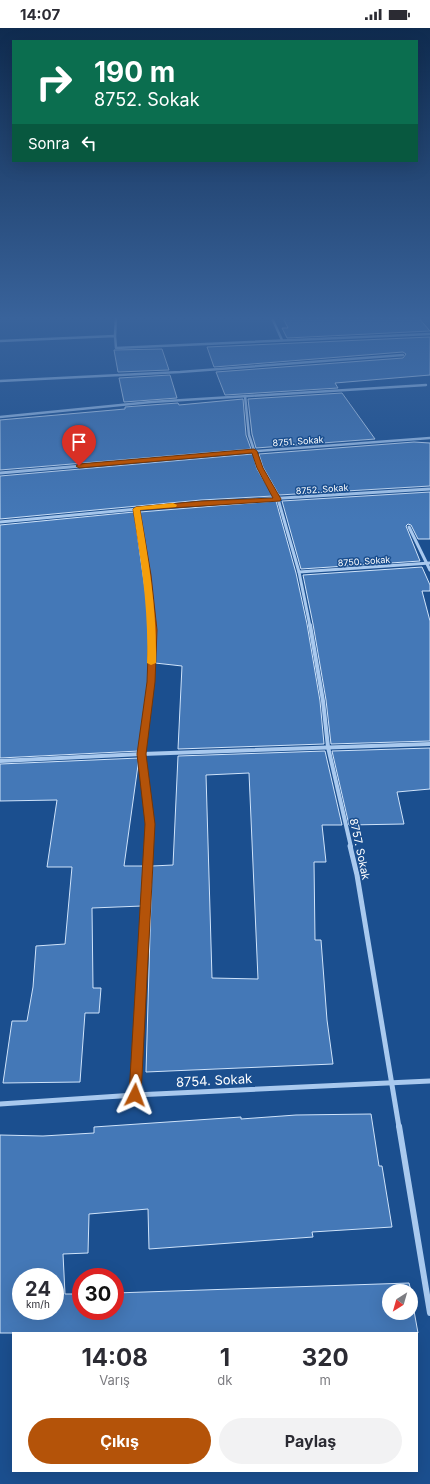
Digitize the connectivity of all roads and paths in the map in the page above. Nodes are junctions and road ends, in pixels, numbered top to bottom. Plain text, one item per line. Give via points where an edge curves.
1 (426, 385) dead end
2 (245, 396) junction
3 (0, 417) edge
4 (430, 438) edge
5 (254, 451) junction
6 (0, 473) edge
7 (430, 489) edge
8 (278, 499) junction
9 (136, 509) junction
10 (0, 522) edge
11 (409, 527) dead end
12 (428, 563) edge
13 (430, 570) edge
14 (299, 572) junction
15 (430, 744) edge
16 (328, 747) junction
17 (142, 754) junction
18 (0, 761) edge
19 (430, 1081) edge
20 (391, 1083) junction
21 (135, 1095) junction
22 (0, 1104) edge
23 (430, 1313) edge

1 - 2 street
2 - 3 street via 151,402
2 - 5 street, 8757. Sokak via 249,435
4 - 5 street, 8751. Sokak
5 - 6 street, 8751. Sokak
5 - 8 street, 8757. Sokak via 260,468
7 - 8 street, 8752. Sokak
8 - 9 street, 8752. Sokak
8 - 14 street, 8757. Sokak
9 - 10 street, 8752. Sokak
9 - 17 street via 153,630 151,682
11 - 12 street
12 - 13 street
12 - 14 street, 8750. Sokak
14 - 16 street, 8757. Sokak via 323,702
15 - 16 street
16 - 17 street
16 - 20 street, 8757. Sokak via 357,874
17 - 18 street
17 - 21 street via 150,824
19 - 20 street, 8754. Sokak
20 - 21 street, 8754. Sokak
20 - 23 street, 8757. Sokak
21 - 22 street, 8754. Sokak

